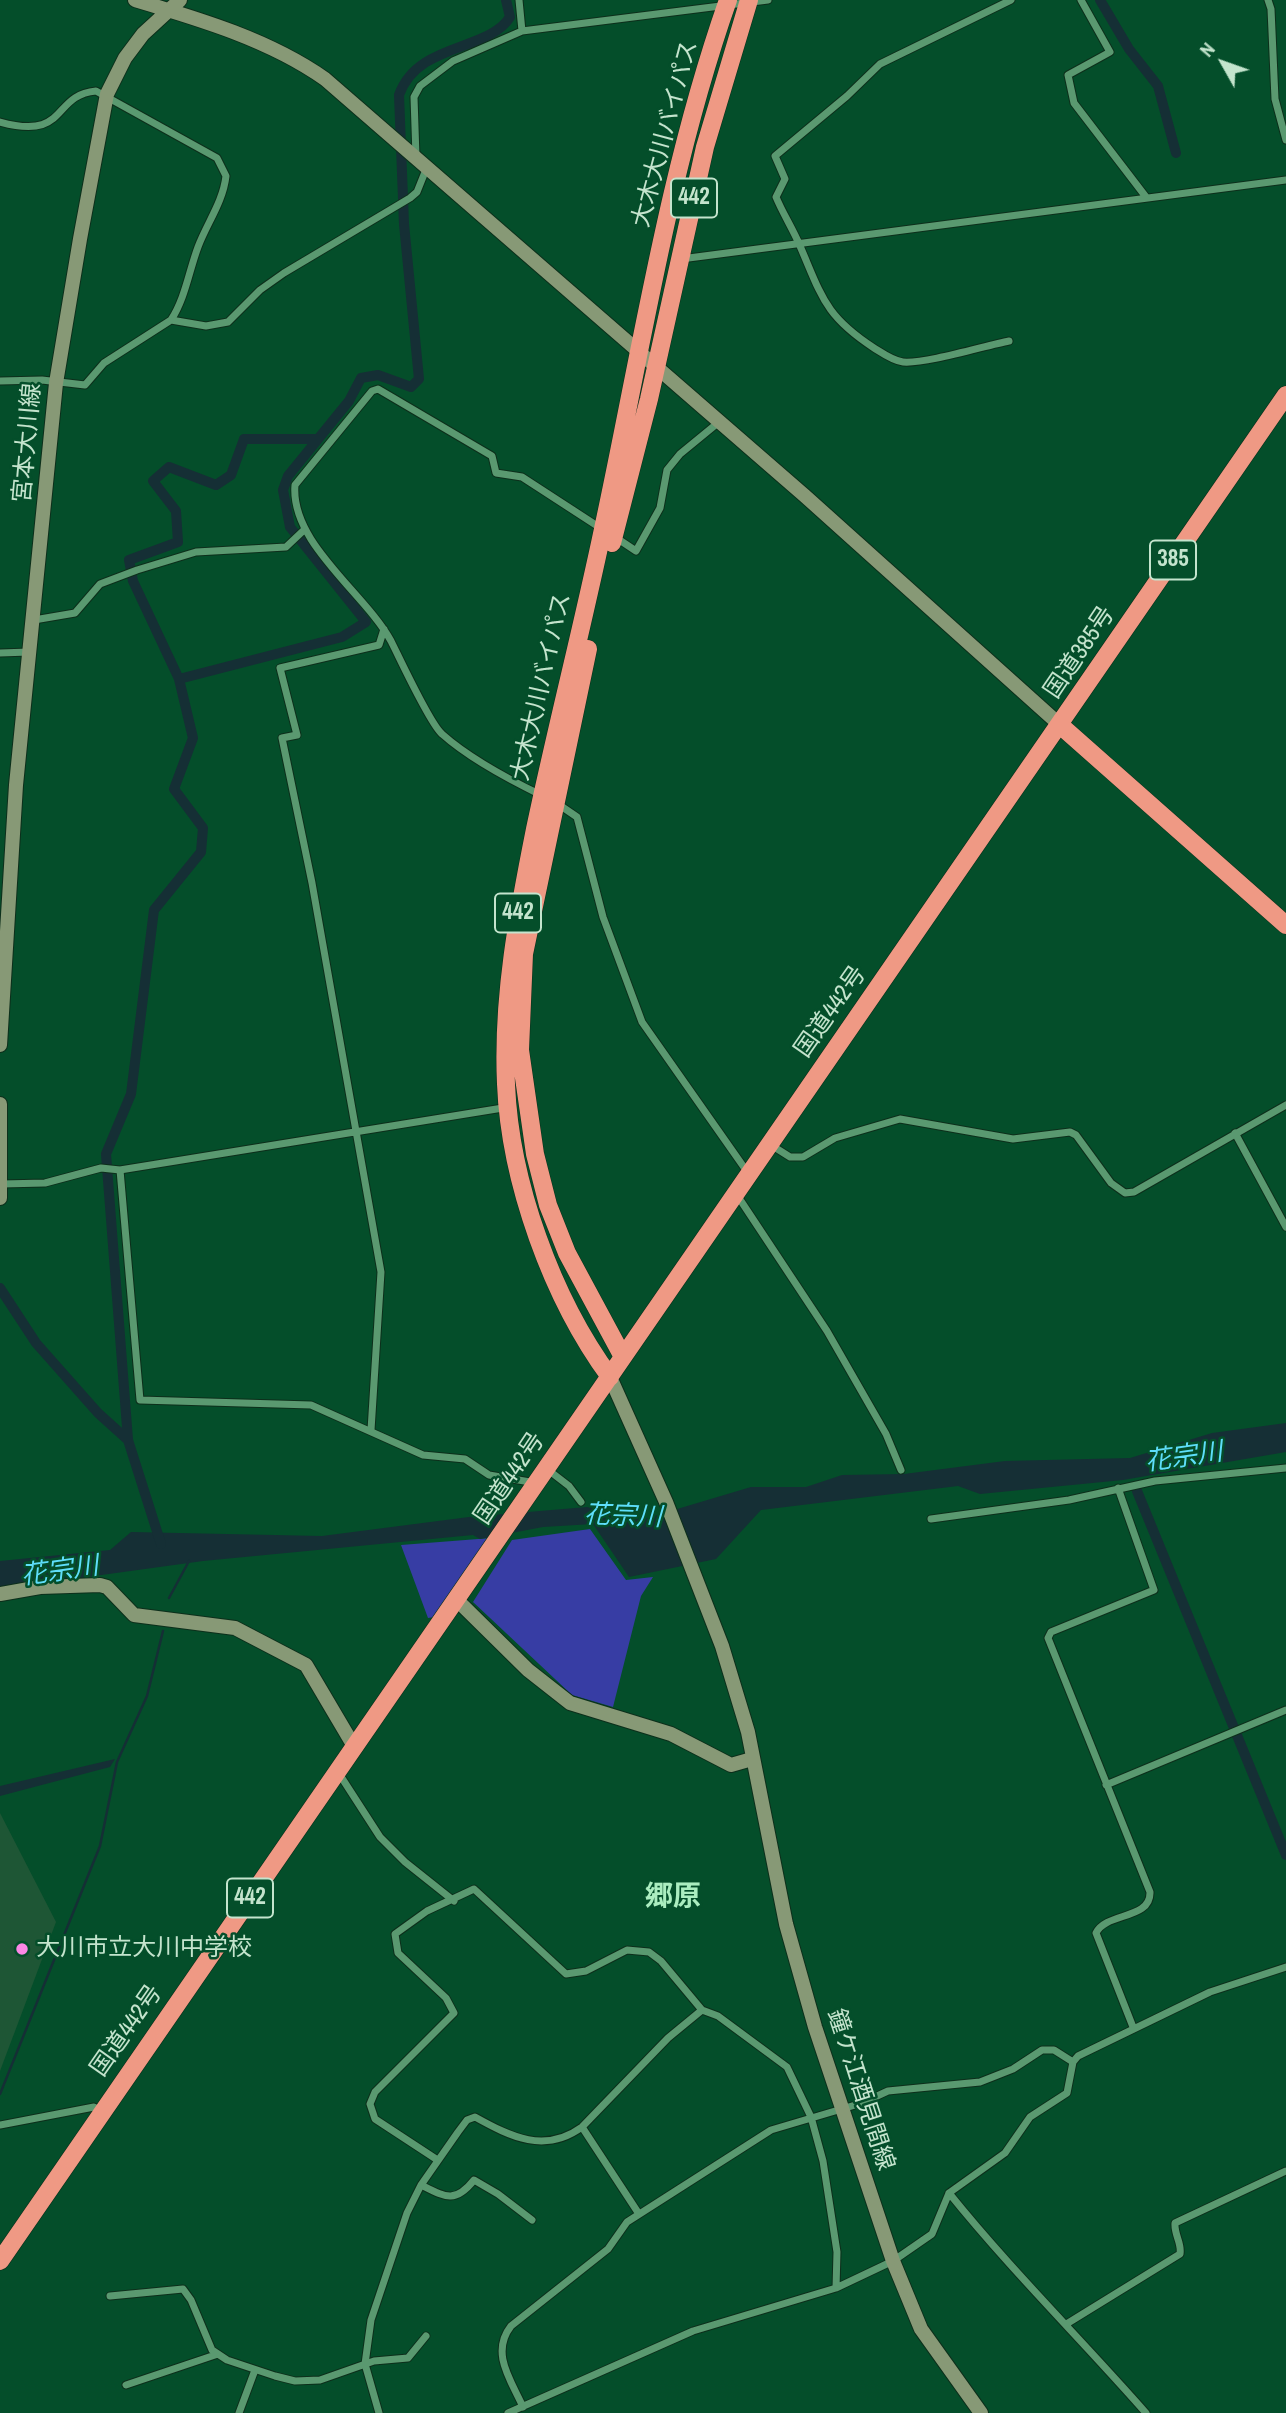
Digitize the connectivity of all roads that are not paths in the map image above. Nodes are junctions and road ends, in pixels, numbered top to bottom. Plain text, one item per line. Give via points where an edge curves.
1 (135, 0) edge
2 (519, 0) edge
3 (768, 0) edge
4 (1011, 0) edge
5 (1081, 0) edge
6 (1268, 0) edge
7 (748, 1) edge
8 (727, 3) edge
9 (174, 4) edge
10 (523, 31) junction
11 (107, 94) junction
12 (0, 122) edge
13 (1286, 140) edge
14 (418, 159) junction
15 (1286, 180) edge
16 (1146, 197) junction
17 (799, 243) junction
18 (680, 259) junction
19 (171, 320) junction
20 (1009, 341) dead end
21 (640, 351) junction
22 (656, 366) junction
23 (0, 381) edge
24 (56, 383) junction
25 (1286, 395) edge
26 (719, 422) junction
27 (630, 440) junction
28 (608, 532) junction
29 (300, 534) junction
30 (34, 620) junction
31 (384, 629) junction
32 (30, 652) junction
33 (0, 653) edge
34 (1060, 726) junction
35 (550, 799) junction
36 (1286, 925) edge
37 (0, 1045) edge
38 (0, 1104) edge
39 (527, 1104) junction
40 (1286, 1105) edge
41 (507, 1107) junction
42 (1235, 1133) junction
43 (356, 1134) junction
44 (770, 1144) junction
45 (116, 1169) junction
46 (749, 1175) junction
47 (1, 1191) edge
48 (736, 1194) junction
49 (1286, 1227) edge
50 (622, 1357) junction
51 (604, 1386) junction
52 (371, 1430) junction
53 (1286, 1468) edge
54 (901, 1470) dead end
55 (541, 1476) junction
56 (1118, 1488) junction
57 (581, 1502) dead end
58 (932, 1519) dead end
59 (0, 1594) edge
60 (457, 1600) junction
61 (1286, 1710) edge
62 (355, 1748) junction
63 (752, 1759) junction
64 (338, 1772) junction
65 (1107, 1785) junction
66 (454, 1900) junction
67 (1286, 1967) edge
68 (702, 2010) junction
69 (1133, 2027) junction
70 (1073, 2062) junction
71 (842, 2109) junction
72 (102, 2111) junction
73 (811, 2117) junction
74 (0, 2125) edge
75 (582, 2127) junction
76 (436, 2159) junction
77 (1286, 2171) edge
78 (421, 2185) junction
79 (949, 2193) junction
80 (639, 2214) junction
81 (532, 2220) dead end
82 (0, 2261) edge
83 (893, 2261) junction
84 (836, 2288) junction
85 (110, 2296) dead end
86 (1068, 2323) junction
87 (426, 2336) dead end
88 (218, 2354) junction
89 (365, 2364) junction
90 (256, 2370) junction
91 (126, 2385) dead end
92 (523, 2407) junction
93 (239, 2413) edge
94 (379, 2413) edge
95 (509, 2413) edge
96 (981, 2413) edge
97 (1146, 2413) edge

1 - 9 main road
2 - 10 street
3 - 7 street
4 - 17 street via 880,64 775,156 785,179 776,197
5 - 16 street via 1110,52 1068,75 1074,103
6 - 13 street via 1275,99
7 - 8 street
7 - 18 highway, 大木大川バイパス / 442 via 716,105
8 - 10 street
8 - 21 highway, 大木大川バイパス / 442 via 687,140
9 - 11 main road, 宮本大川線 via 125,58
9 - 14 main road via 295,60 325,79
10 - 14 street via 453,61 420,86 414,97
11 - 12 street via 87,92 36,128
11 - 19 street via 217,158 223,166 225,188
11 - 24 main road, 宮本大川線
14 - 19 street via 417,192 284,273 228,322 205,326
14 - 21 main road via 531,262
15 - 16 street
16 - 17 street
17 - 18 street
17 - 20 street via 835,320 895,360
18 - 22 highway, 大木大川バイパス / 442
19 - 24 street via 104,363 85,385
21 - 22 main road
21 - 27 highway, 大木大川バイパス / 442
22 - 26 main road
22 - 27 highway, 大木大川バイパス / 442 via 649,399
23 - 24 street
24 - 30 main road, 宮本大川線
25 - 34 highway, 国道385号 / 385
26 - 28 street via 667,470 660,508 636,551
26 - 34 main road
27 - 28 highway, 大木大川バイパス / 442
28 - 29 street via 522,477 496,473 492,456 378,389 295,485
28 - 35 highway, 大木大川バイパス / 442
29 - 30 street via 286,547 196,552 137,570 100,584 75,613
29 - 31 street
30 - 32 main road, 宮本大川線
31 - 35 street via 442,734
31 - 43 street via 379,645 280,668 297,735 282,738
32 - 33 street
32 - 37 main road, 宮本大川線 via 16,785
34 - 36 highway, 国道385号
34 - 44 highway, 国道442号 / 442
35 - 39 highway, 大木大川バイパス / 442 via 524,954 520,1050
35 - 41 highway, 大木大川バイパス / 442 via 519,909 507,988
35 - 46 street via 577,817 603,917 642,1022
38 - 47 main road
39 - 41 street
39 - 50 highway, 大木大川バイパス / 442 via 548,1205 567,1253
40 - 42 street
41 - 43 street
41 - 51 highway, 大木大川バイパス / 442 via 547,1260
42 - 44 street via 1125,1193 1111,1183 1070,1132 1013,1139 900,1119 835,1138 803,1157 790,1157
42 - 49 street
43 - 45 street
43 - 52 street via 381,1272
44 - 46 highway, 国道442号 / 442
45 - 47 street via 101,1168
45 - 52 street via 140,1400 311,1405
46 - 48 highway, 国道442号 / 442
48 - 50 highway, 国道442号 / 442
48 - 54 street via 827,1331 886,1434
50 - 51 highway, 国道442号 / 442
51 - 55 highway, 国道442号 / 442
51 - 63 main road, 鐘ケ江酒見間線 via 666,1502 695,1571 748,1732
52 - 55 street via 423,1455 465,1459 489,1475
53 - 56 street via 1155,1480
55 - 57 street via 569,1486
55 - 60 highway, 国道442号 / 442
56 - 58 street via 1069,1500
56 - 65 street via 1154,1590 1051,1632 1048,1639
59 - 62 main road via 100,1585 134,1615 235,1628 306,1665
60 - 62 highway, 国道442号 / 442
60 - 63 main road via 528,1670 570,1703 671,1734 730,1765
61 - 65 street
62 - 64 highway, 国道442号 / 442
63 - 71 main road, 鐘ケ江酒見間線 via 786,1924
64 - 66 street via 380,1837
64 - 72 highway, 国道442号 / 442
65 - 69 street via 1150,1892 1145,1907 1104,1923 1096,1933
66 - 68 street via 474,1889 566,1974 586,1971 627,1950 649,1952
66 - 76 street via 427,1911 395,1934 398,1953 446,1998 454,2013 375,2092 370,2104 375,2119
67 - 69 street via 1210,1992
68 - 73 street via 718,2016 787,2067
68 - 75 street via 668,2038
69 - 70 street
70 - 71 street via 1054,2050 1042,2050 1013,2069 980,2082 902,2088
70 - 79 street via 1066,2093 1030,2117 1005,2153
71 - 73 street
71 - 83 main road, 鐘ケ江酒見間線
72 - 74 street via 94,2107
72 - 82 highway, 国道442号 / 442
73 - 80 street via 757,2137
73 - 84 street via 829,2189 837,2252
75 - 76 street via 567,2138 537,2142 505,2134 475,2117 467,2120
75 - 80 street
76 - 78 street
77 - 86 street via 1175,2223 1180,2255
78 - 81 street via 450,2197 459,2195 474,2180
78 - 89 street via 370,2320
79 - 83 street via 932,2234
79 - 86 street via 1020,2279
80 - 92 street via 621,2229 608,2249 504,2335 500,2354
83 - 84 street
83 - 96 main road, 鐘ケ江酒見間線 via 921,2329
84 - 92 street via 693,2331
85 - 88 street via 183,2289
86 - 97 street
87 - 89 street via 408,2358
88 - 90 street
88 - 91 street
89 - 90 street via 320,2380 296,2381
89 - 94 street
90 - 93 street
92 - 95 street

